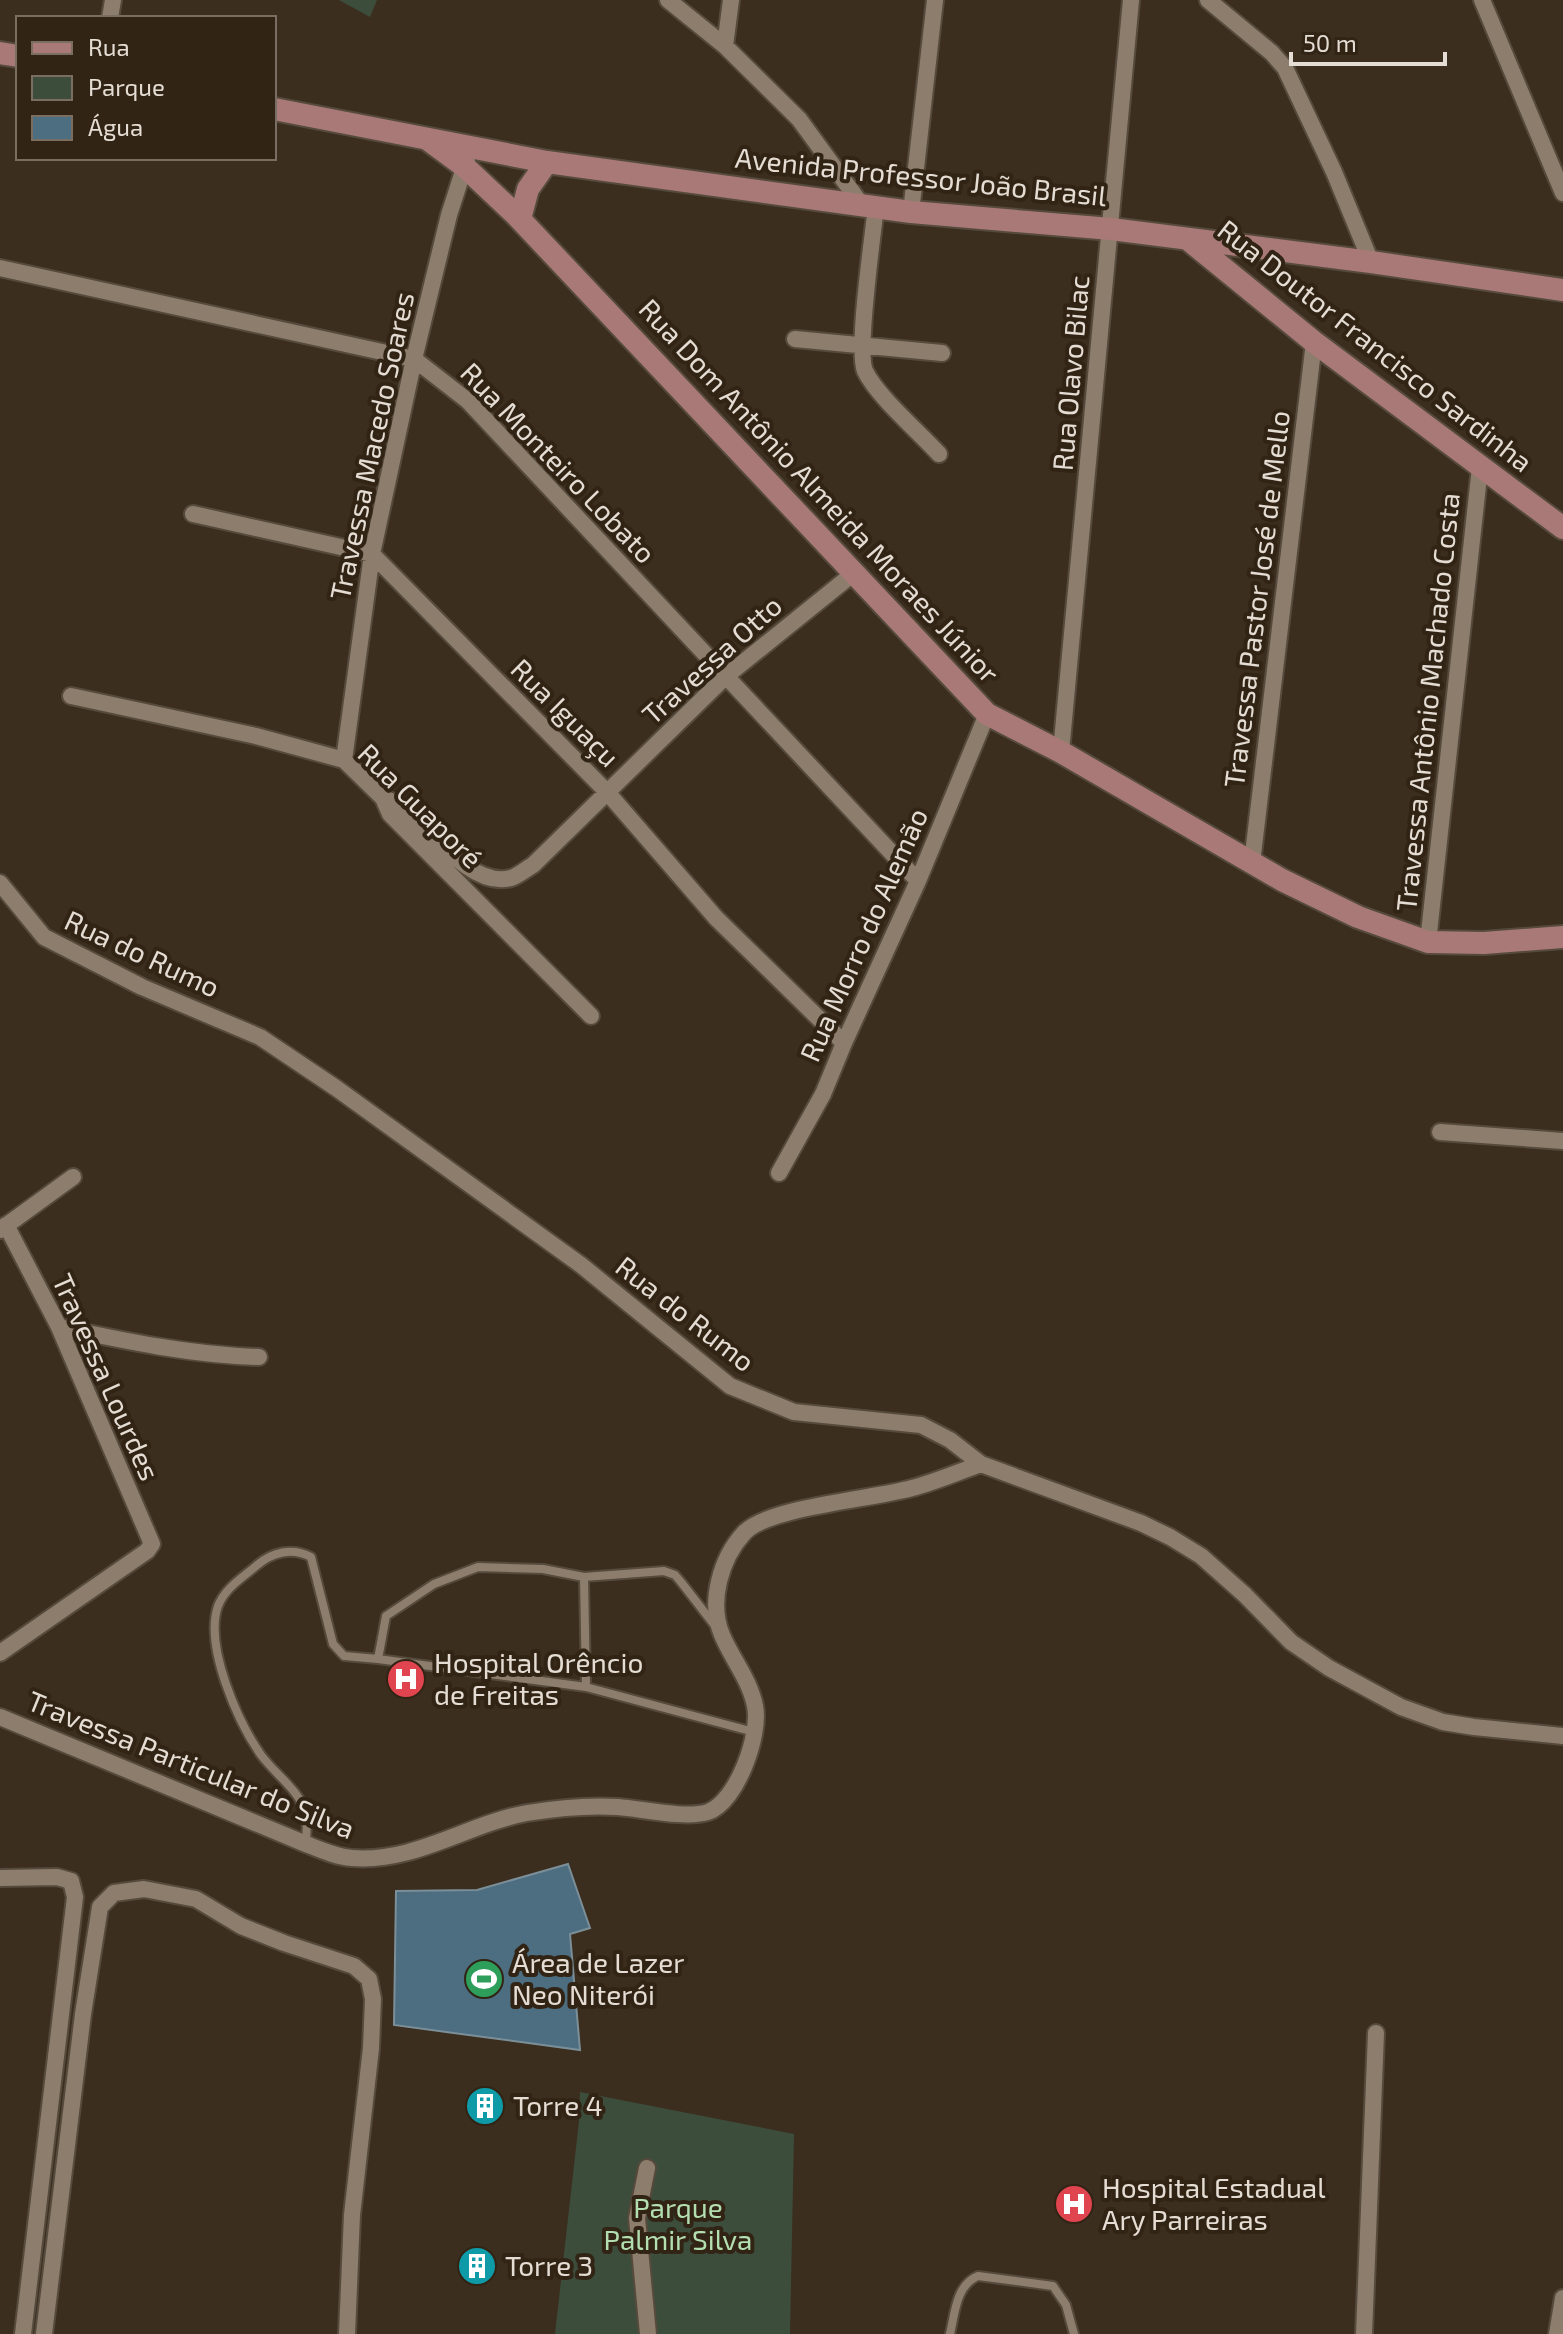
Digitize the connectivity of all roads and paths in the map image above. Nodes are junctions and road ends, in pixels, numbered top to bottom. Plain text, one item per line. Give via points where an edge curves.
1 (668, 0) edge
2 (731, 0) edge
3 (935, 0) edge
4 (1131, 0) edge
5 (1208, 0) edge
6 (1482, 0) edge
7 (725, 46) junction
8 (276, 109) edge
9 (468, 157) junction
10 (547, 162) junction
11 (1563, 193) edge
12 (869, 205) junction
13 (911, 212) junction
14 (520, 219) junction
15 (1111, 229) junction
16 (1189, 240) junction
17 (1371, 262) junction
18 (0, 268) edge
19 (1563, 290) edge
20 (795, 339) dead end
21 (1314, 342) junction
22 (863, 344) junction
23 (942, 353) dead end
24 (414, 359) junction
25 (939, 454) dead end
26 (1480, 467) junction
27 (193, 514) dead end
28 (1563, 528) edge
29 (372, 554) junction
30 (854, 573) junction
31 (725, 677) junction
32 (71, 696) dead end
33 (987, 714) junction
34 (1061, 752) junction
35 (344, 760) junction
36 (607, 792) junction
37 (383, 798) junction
38 (1252, 863) junction
39 (918, 881) junction
40 (0, 883) edge
41 (1563, 937) edge
42 (1428, 942) junction
43 (591, 1016) dead end
44 (844, 1043) junction
45 (1440, 1132) dead end
46 (1563, 1141) edge
47 (779, 1173) dead end
48 (73, 1177) dead end
49 (3, 1227) edge
50 (59, 1327) junction
51 (259, 1357) dead end
52 (981, 1464) junction
53 (584, 1577) junction
54 (720, 1632) junction
55 (0, 1653) edge
56 (378, 1659) junction
57 (586, 1687) junction
58 (0, 1717) edge
59 (754, 1732) junction
60 (1563, 1736) edge
61 (306, 1844) junction
62 (0, 1878) edge
63 (1376, 2033) dead end
64 (647, 2168) dead end
65 (1563, 2298) edge
66 (23, 2334) edge
67 (44, 2334) edge
68 (347, 2334) edge
69 (648, 2334) edge
70 (950, 2334) edge
71 (1074, 2334) edge
72 (1364, 2334) edge
73 (1557, 2334) edge

1 - 7 street
2 - 7 street
3 - 13 street
4 - 15 street, Rua Olavo Bilac
5 - 17 street via 1285,68
6 - 11 street
7 - 12 street via 799,119
8 - 9 main road, Rua Dom Antônio Almeida Moraes Júnior via 427,139
9 - 10 main road, Avenida Professor João Brasil
9 - 14 main road, Rua Dom Antônio Almeida Moraes Júnior
9 - 24 street, Travessa Macedo Soares
10 - 12 main road, Avenida Professor João Brasil
10 - 14 main road via 528,189
12 - 13 main road, Avenida Professor João Brasil
12 - 22 street
13 - 15 main road, Avenida Professor João Brasil
14 - 30 main road, Rua Dom Antônio Almeida Moraes Júnior
15 - 16 main road, Avenida Professor João Brasil
15 - 34 street, Rua Olavo Bilac
16 - 17 main road, Avenida Professor João Brasil
16 - 21 main road, Rua Doutor Francisco Sardinha
17 - 19 main road, Avenida Professor João Brasil
18 - 24 street, Rua Monteiro Lobato
20 - 22 street
21 - 26 main road, Rua Doutor Francisco Sardinha
21 - 38 street, Travessa Pastor José de Mello
22 - 23 street
22 - 25 street via 869,378
24 - 29 street, Travessa Macedo Soares
24 - 31 street, Rua Monteiro Lobato via 468,401
26 - 28 main road, Rua Doutor Francisco Sardinha
26 - 42 street, Travessa Antônio Machado Costa
27 - 29 street
29 - 35 street, Travessa Macedo Soares
29 - 36 street, Rua Iguaçu
30 - 31 street, Travessa Otto
30 - 33 main road, Rua Dom Antônio Almeida Moraes Júnior
31 - 36 street, Travessa Otto
31 - 39 street, Rua Monteiro Lobato
32 - 35 street, Rua Guaporé
33 - 34 main road, Rua Dom Antônio Almeida Moraes Júnior
33 - 39 street, Rua Morro do Alemão
34 - 38 main road, Rua Dom Antônio Almeida Moraes Júnior
35 - 37 street, Rua Guaporé
36 - 37 street, Travessa Otto via 533,865 511,878 477,872 399,804
36 - 44 street, Rua Iguaçu via 716,918
37 - 43 street, Rua Guaporé via 390,814
38 - 42 main road, Rua Dom Antônio Almeida Moraes Júnior via 1358,917
39 - 44 street, Rua Morro do Alemão
40 - 52 street, Rua do Rumo via 44,937 142,987 260,1037 336,1088 581,1265 730,1386 794,1412 921,1425
41 - 42 main road, Rua Dom Antônio Almeida Moraes Júnior
44 - 47 street, Rua Morro do Alemão via 823,1094
45 - 46 street
48 - 49 street
49 - 50 street, Travessa Lourdes
50 - 51 street via 163,1349
50 - 55 street, Travessa Lourdes via 152,1544
52 - 54 street, Travessa Particular do Silva via 913,1488 761,1520 745,1531 723,1567 717,1592
52 - 60 street, Rua do Rumo via 1170,1537 1201,1556 1291,1642 1401,1707 1443,1722
53 - 54 lane via 632,1571 675,1575
53 - 56 lane via 503,1566 453,1575 386,1616
53 - 57 lane
54 - 59 street, Travessa Particular do Silva via 755,1706
56 - 57 lane
56 - 61 lane via 337,1651 311,1557 296,1550 262,1561 231,1586 218,1606 220,1661 237,1713 306,1814
57 - 59 lane
58 - 61 street, Travessa Particular do Silva
59 - 61 street, Travessa Particular do Silva via 735,1785 710,1811 578,1807 525,1814 378,1859 350,1858
62 - 66 street via 57,1877 71,1881 75,1897
63 - 72 street
64 - 69 street via 637,2218
65 - 73 street
67 - 68 street via 100,1907 114,1893 144,1889 196,1899 241,1926 354,1966 369,1979 371,2048 352,2215
70 - 71 lane via 961,2290 978,2276 1053,2286 1066,2305

